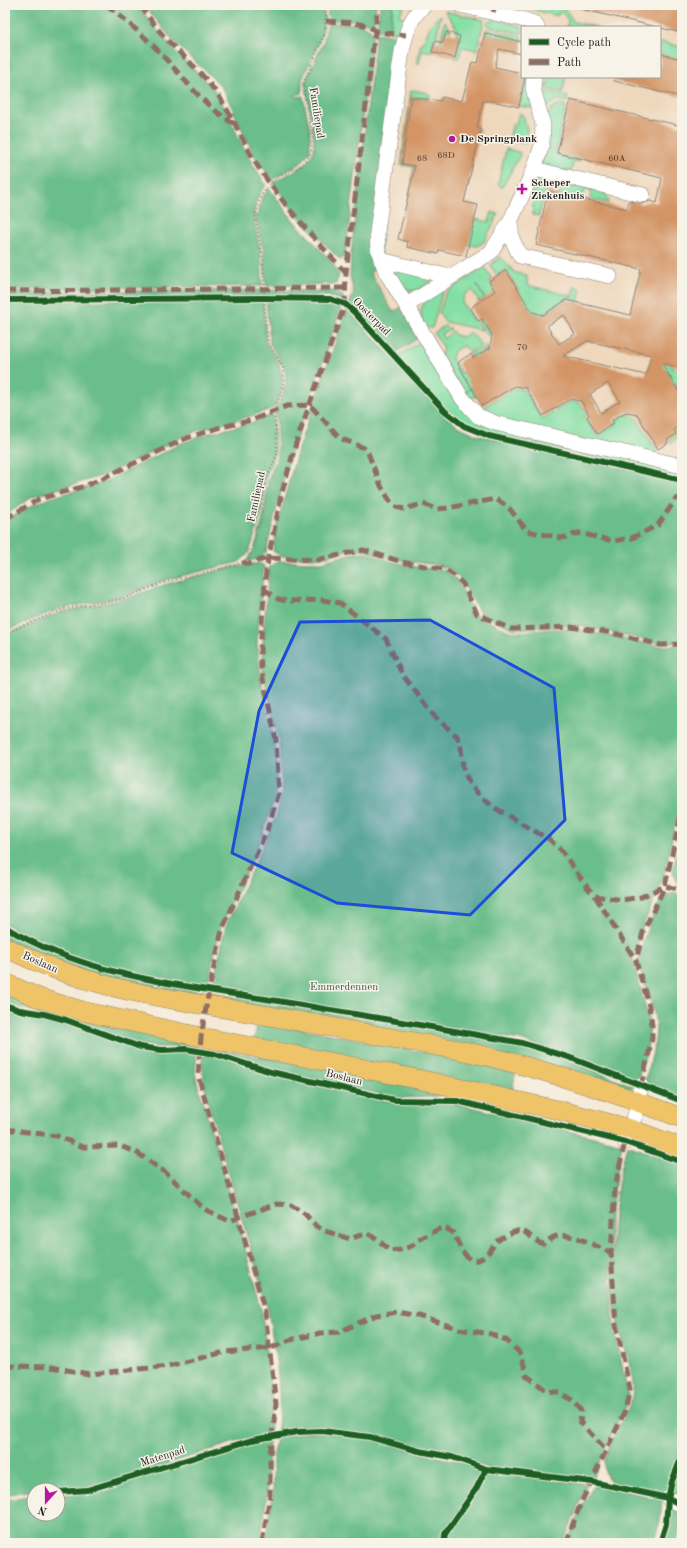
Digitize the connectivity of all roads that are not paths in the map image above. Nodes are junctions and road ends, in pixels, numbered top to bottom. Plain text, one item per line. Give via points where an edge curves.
1 (425, 5) edge
2 (460, 5) edge
3 (536, 26) edge
4 (534, 78) edge
5 (534, 169) junction
6 (643, 195) dead end
7 (510, 222) junction
8 (381, 260) junction
9 (610, 276) dead end
10 (450, 277) junction
11 (407, 305) junction
12 (682, 466) edge
13 (5, 947) edge
14 (5, 983) edge
15 (640, 1094) junction
16 (682, 1118) edge
17 (628, 1136) junction
18 (682, 1148) edge
19 (668, 1498) dead end
20 (682, 1505) edge

1 - 8 lane via 410,24 402,52 377,232
2 - 3 lane via 525,20
4 - 5 lane via 533,88 543,125 543,136
5 - 6 lane
5 - 7 lane
7 - 9 lane via 512,239 520,256
7 - 10 lane via 492,252
8 - 10 lane
8 - 11 lane
10 - 11 lane
11 - 12 lane via 462,398 478,416 495,423
13 - 15 main road, Boslaan via 62,973 98,984 177,1001 500,1058 553,1074
14 - 17 main road, Boslaan via 39,998 86,1012 562,1111
15 - 16 main road, Boslaan
15 - 17 lane
17 - 18 main road, Boslaan
19 - 20 lane

